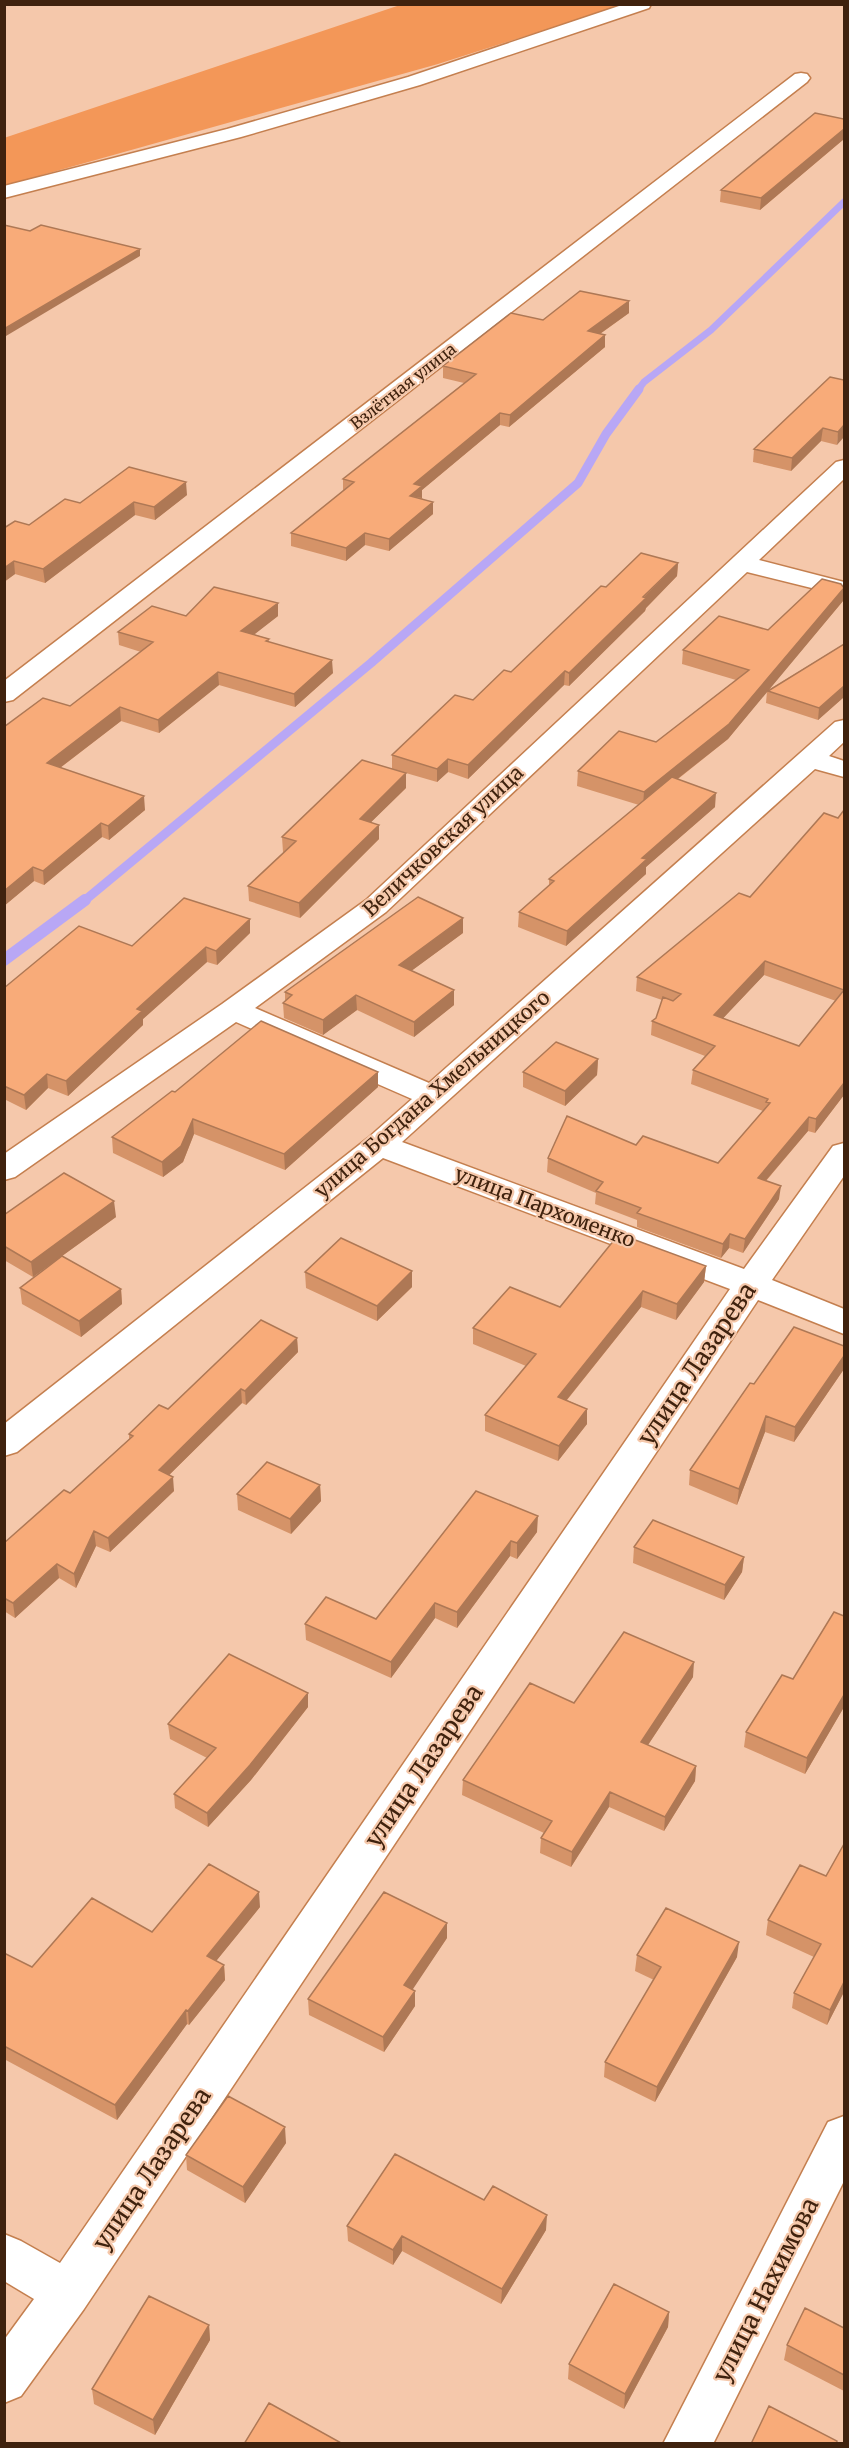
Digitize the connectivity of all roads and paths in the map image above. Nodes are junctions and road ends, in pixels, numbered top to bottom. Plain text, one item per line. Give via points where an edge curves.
1 (642, 4) edge
2 (801, 78) dead end
3 (4, 192) edge
4 (844, 467) edge
5 (742, 562) junction
6 (844, 589) edge
7 (4, 694) edge
8 (844, 728) edge
9 (811, 759) junction
10 (844, 769) edge
11 (233, 1010) junction
12 (433, 1096) junction
13 (379, 1144) junction
14 (844, 1153) edge
15 (4, 1170) edge
16 (751, 1284) junction
17 (844, 1322) edge
18 (4, 1443) edge
19 (844, 2136) edge
20 (4, 2256) edge
21 (67, 2293) junction
22 (4, 2380) edge
23 (687, 2444) edge

1 - 3 street via 414,81 234,133
2 - 7 street, Взлётная улица
4 - 5 street, Величковская улица
5 - 6 street
5 - 11 street, Величковская улица via 376,906
8 - 9 street, улица Богдана Хмельницкого
9 - 10 street
9 - 12 street, улица Богдана Хмельницкого
11 - 12 street
11 - 15 street, Величковская улица
12 - 13 street, улица Богдана Хмельницкого
13 - 16 street, улица Пархоменко
13 - 18 street, улица Богдана Хмельницкого
14 - 16 street, улица Лазарева
16 - 17 street, улица Пархоменко
16 - 21 street, улица Лазарева
19 - 23 street, улица Нахимова
20 - 21 street
21 - 22 street, улица Лазарева

